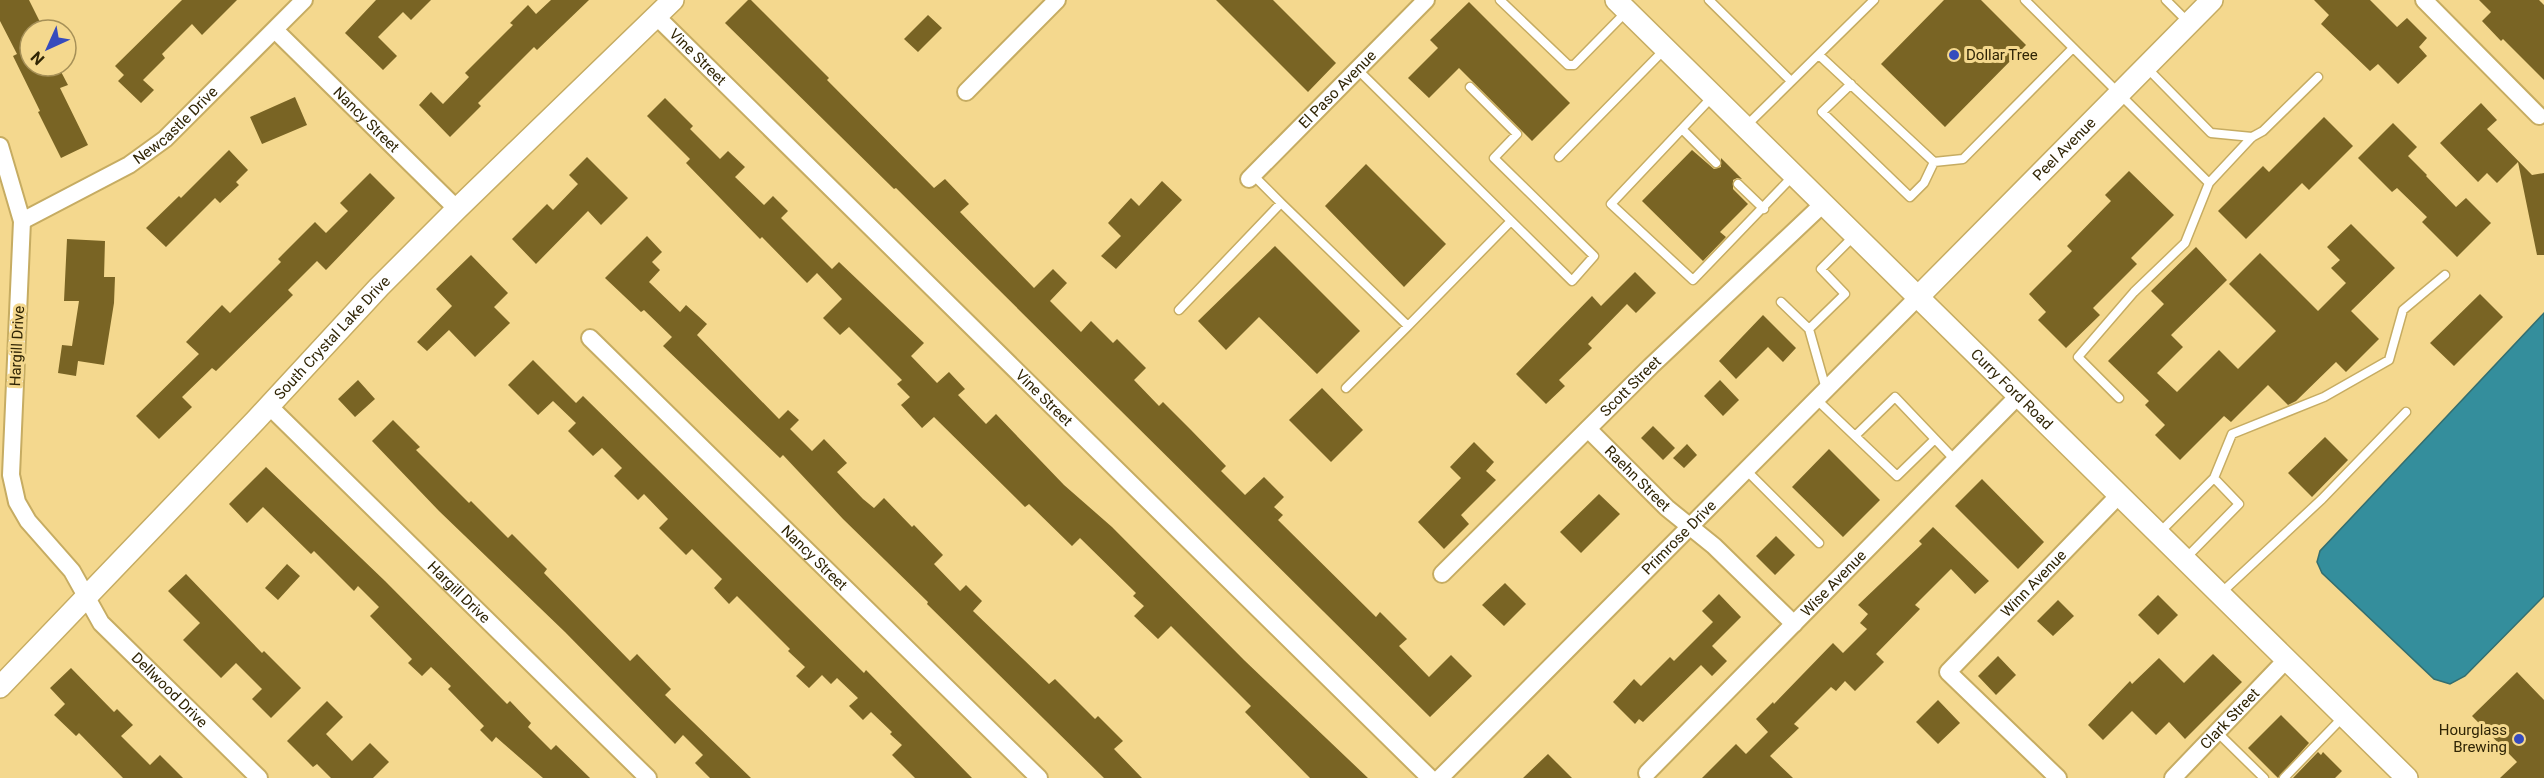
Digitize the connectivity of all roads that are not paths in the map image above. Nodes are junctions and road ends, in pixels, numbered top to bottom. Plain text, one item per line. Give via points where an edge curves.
1 (304, 0) edge
2 (674, 0) edge
3 (1057, 0) edge
4 (1426, 0) edge
5 (1500, 0) edge
6 (1710, 0) edge
7 (1874, 0) edge
8 (2025, 0) edge
9 (2166, 0) edge
10 (2212, 0) edge
11 (2424, 0) edge
12 (1622, 6) edge
13 (657, 17) junction
14 (2189, 23) junction
15 (275, 30) junction
16 (1665, 48) junction
17 (2073, 48) junction
18 (1819, 55) junction
19 (2146, 68) junction
20 (1358, 69) junction
21 (2318, 77) dead end
22 (1791, 81) junction
23 (1851, 84) junction
24 (1470, 87) dead end
25 (966, 92) dead end
26 (2119, 95) junction
27 (1714, 96) junction
28 (2540, 116) dead end
29 (1745, 127) junction
30 (1682, 129) junction
31 (2252, 137) junction
32 (0, 146) edge
33 (1559, 157) dead end
34 (1934, 162) junction
35 (1716, 163) dead end
36 (1794, 175) junction
37 (1251, 177) joint
38 (2209, 183) junction
39 (1738, 184) dead end
40 (1281, 203) junction
41 (1823, 204) junction
42 (1764, 208) junction
43 (456, 209) junction
44 (22, 221) junction
45 (1511, 221) junction
46 (1855, 235) junction
47 (2445, 275) dead end
48 (1918, 297) junction
49 (1781, 302) dead end
50 (1179, 310) dead end
51 (1408, 326) junction
52 (1809, 329) junction
53 (590, 338) dead end
54 (1346, 388) dead end
55 (1821, 394) junction
56 (2019, 395) junction
57 (2119, 398) dead end
58 (269, 406) junction
59 (2406, 412) dead end
60 (1588, 429) junction
61 (1855, 436) junction
62 (1935, 438) junction
63 (1955, 460) junction
64 (1746, 470) junction
65 (2214, 478) junction
66 (2119, 495) junction
67 (1690, 526) junction
68 (2158, 534) junction
69 (1819, 543) dead end
70 (2184, 560) junction
71 (1442, 574) dead end
72 (2219, 594) junction
73 (88, 597) junction
74 (1794, 624) junction
75 (2286, 660) junction
76 (0, 687) edge
77 (2344, 716) junction
78 (2217, 732) junction
79 (1647, 773) dead end
80 (259, 778) edge
81 (648, 778) edge
82 (1039, 778) edge
83 (1430, 778) edge
84 (1440, 778) edge
85 (2058, 778) edge
86 (2173, 778) edge
87 (2264, 778) edge
88 (2284, 778) edge
89 (2407, 778) edge

1 - 15 street, Newcastle Drive
2 - 13 street, South Crystal Lake Drive
3 - 25 street
4 - 20 street, El Paso Avenue
5 - 12 lane via 1568,65 1574,65
6 - 22 lane
7 - 18 lane
8 - 17 lane
9 - 14 lane
10 - 14 street, Peel Avenue
11 - 28 street
12 - 16 street, Curry Ford Road
13 - 43 street, South Crystal Lake Drive
13 - 83 street, Vine Street
14 - 19 street, Peel Avenue
15 - 43 street, Nancy Street
15 - 44 street, Newcastle Drive via 165,138 129,165
16 - 27 street, Curry Ford Road
16 - 33 lane
17 - 26 lane
17 - 34 lane via 1963,159
18 - 22 lane
18 - 23 lane
19 - 26 street, Peel Avenue
19 - 31 lane via 2211,133
20 - 37 street, El Paso Avenue
20 - 45 lane
21 - 31 lane via 2263,132
22 - 29 lane
23 - 34 lane
23 - 34 lane via 1822,112 1910,197 1924,183
24 - 45 lane via 1517,134 1494,158 1594,256 1572,281
26 - 38 lane
26 - 48 street, Peel Avenue
27 - 29 street, Curry Ford Road
27 - 30 lane
29 - 36 street, Curry Ford Road
30 - 35 lane
30 - 42 lane via 1611,204 1693,280
31 - 38 lane
32 - 44 street, Hargill Drive
36 - 41 street, Curry Ford Road
36 - 42 lane
37 - 40 lane
38 - 57 lane via 2185,243 2134,292 2078,357
39 - 42 lane
40 - 50 lane
40 - 51 lane
41 - 46 street, Curry Ford Road
41 - 60 street, Scott Street
43 - 58 street, South Crystal Lake Drive
44 - 73 street, Hargill Drive via 11,476 17,502 27,521 72,571
45 - 51 lane
46 - 48 street, Curry Ford Road
46 - 52 lane via 1821,269 1845,294
47 - 65 lane via 2403,310 2389,360 2324,397 2232,434
48 - 55 street, Primrose Drive
48 - 56 street, Curry Ford Road
49 - 52 lane
51 - 54 lane
52 - 55 lane
53 - 82 street, Nancy Street
55 - 61 lane
55 - 64 street, Primrose Drive
56 - 63 street, Wise Avenue
56 - 66 street, Curry Ford Road
58 - 73 street, South Crystal Lake Drive
58 - 81 street, Hargill Drive
59 - 72 lane via 2322,499
60 - 67 street, Raehn Street
60 - 71 street, Scott Street
61 - 62 lane via 1897,476
61 - 62 lane via 1895,397
62 - 63 lane
63 - 74 street, Wise Avenue
64 - 67 street, Primrose Drive
64 - 69 lane
65 - 68 lane
65 - 70 lane via 2239,504
66 - 68 street, Curry Ford Road
66 - 85 street, Winn Avenue via 1948,672
67 - 74 street, Raehn Street
67 - 84 street, Primrose Drive
68 - 70 street, Curry Ford Road
70 - 72 street, Curry Ford Road
72 - 75 street, Curry Ford Road
73 - 76 street, South Crystal Lake Drive
73 - 80 street, Dellwood Drive via 101,622
74 - 79 street, Wise Avenue
75 - 77 street, Curry Ford Road
75 - 78 street, Clark Street
77 - 88 lane
77 - 89 street, Curry Ford Road
78 - 86 street, Clark Street
78 - 87 lane

